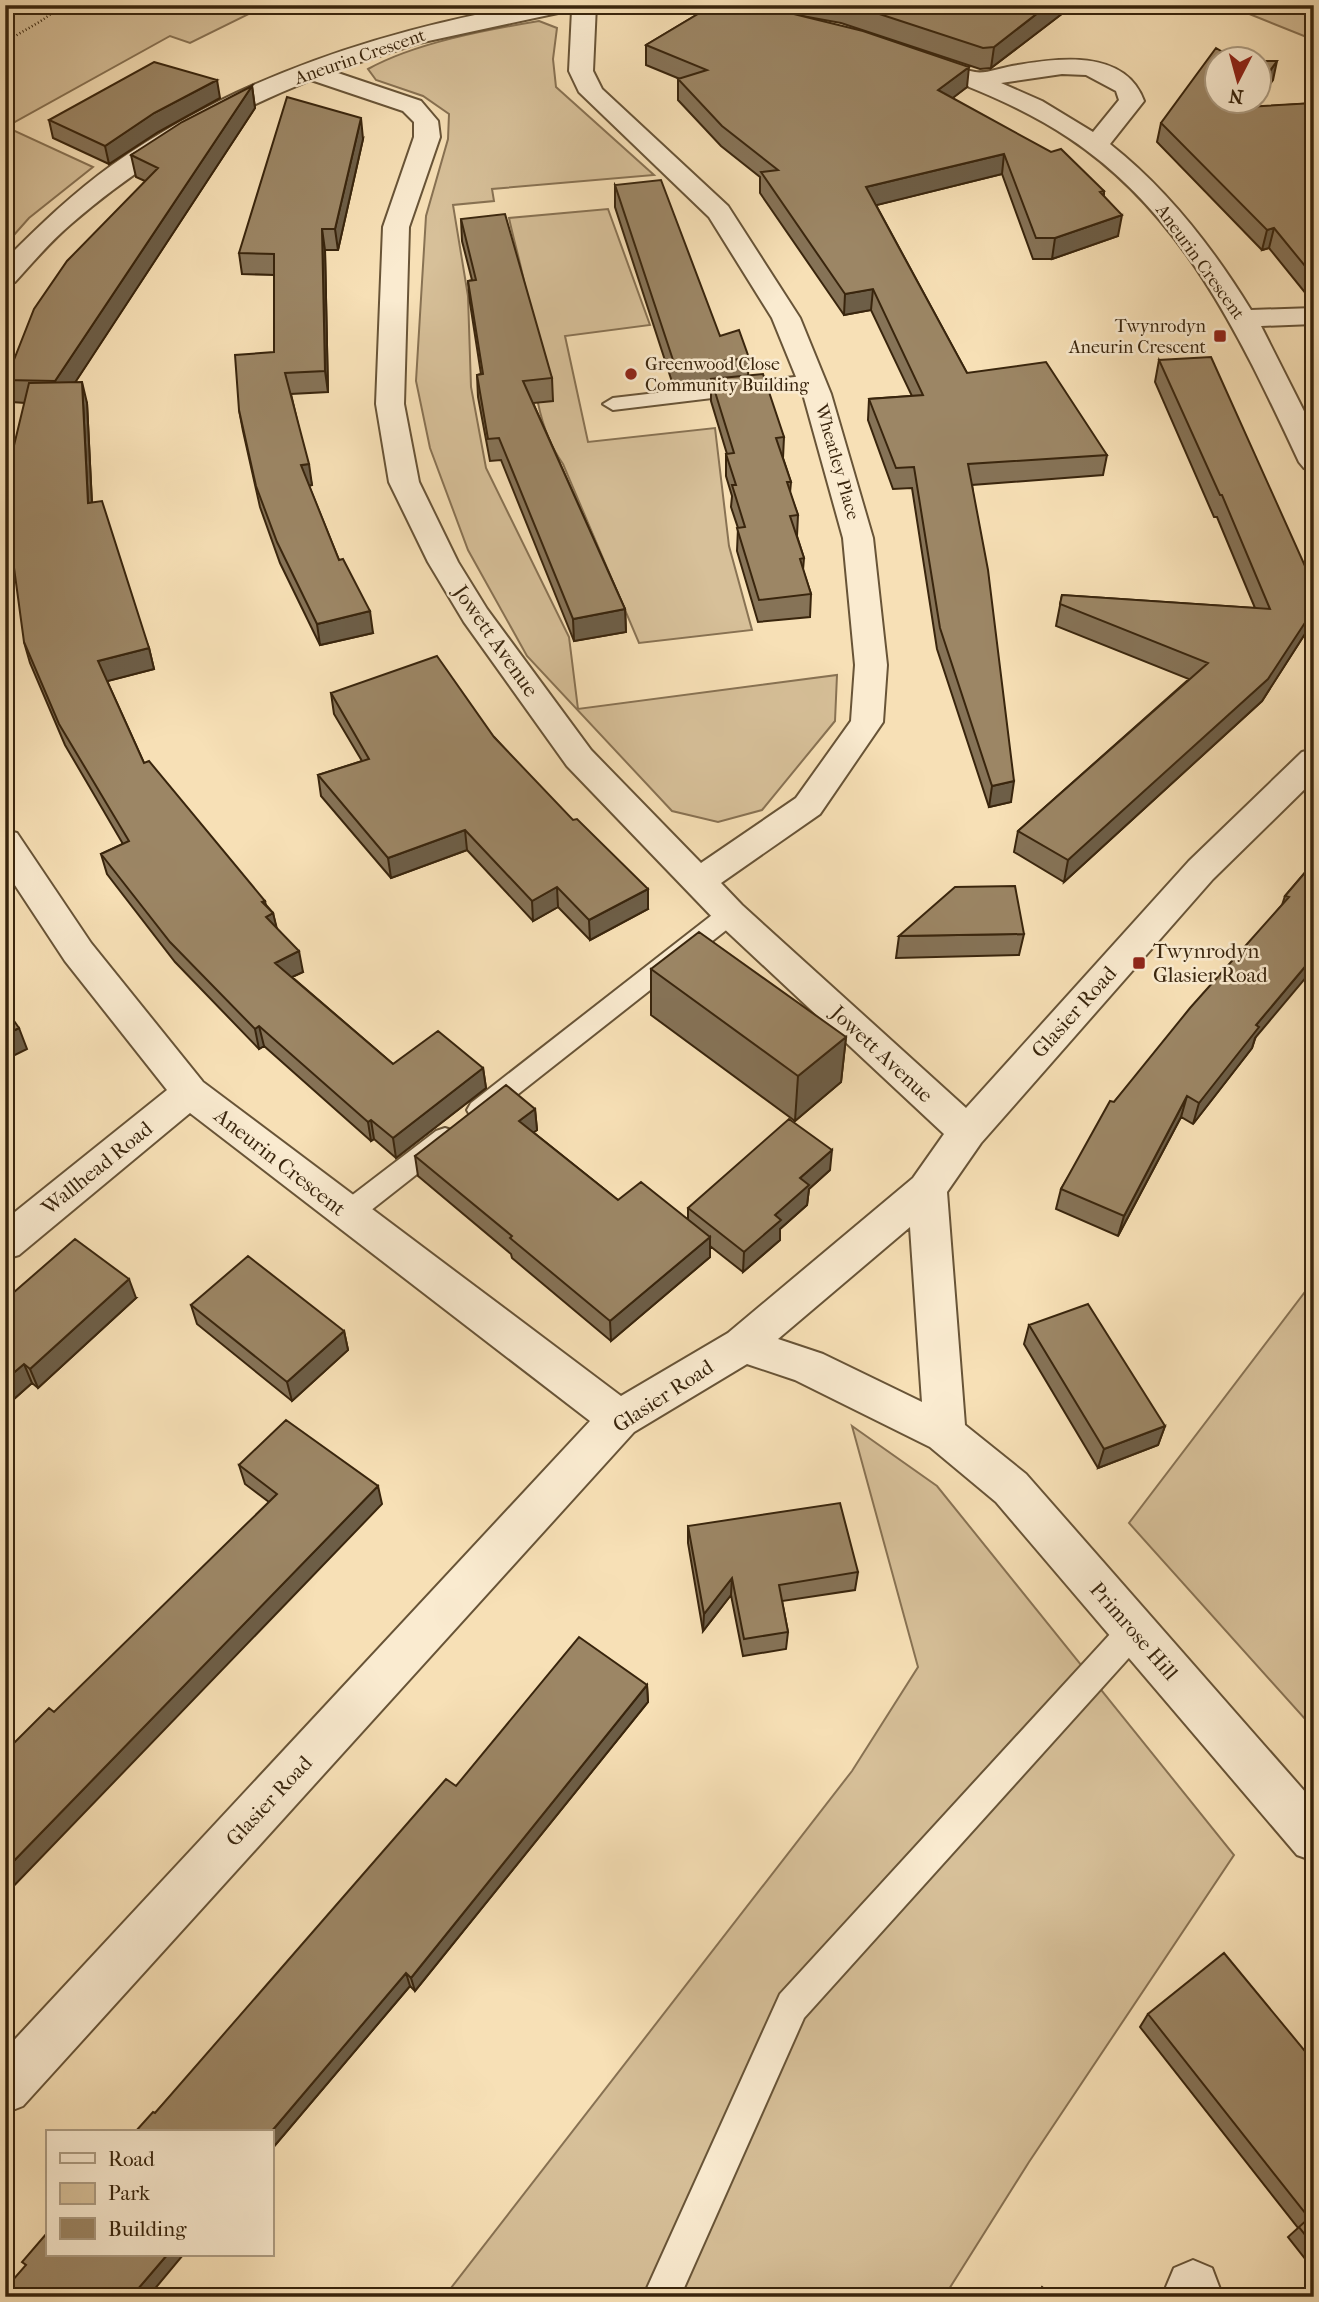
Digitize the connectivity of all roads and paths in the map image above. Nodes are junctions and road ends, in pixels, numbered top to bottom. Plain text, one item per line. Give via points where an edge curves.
1 (61, 5) edge
2 (566, 5) edge
3 (584, 5) edge
4 (5, 43) edge
5 (898, 51) edge
6 (307, 71) junction
7 (974, 80) junction
8 (1096, 144) junction
9 (5, 276) edge
10 (1314, 316) edge
11 (1244, 319) junction
12 (812, 382) junction
13 (613, 404) dead end
14 (1314, 462) edge
15 (1314, 760) edge
16 (5, 842) edge
17 (698, 881) junction
18 (730, 914) junction
19 (190, 1092) junction
20 (967, 1132) junction
21 (927, 1189) junction
22 (347, 1214) junction
23 (5, 1243) edge
24 (743, 1345) junction
25 (619, 1419) junction
26 (945, 1434) junction
27 (1134, 1630) junction
28 (1314, 1838) edge
29 (5, 2088) edge
30 (661, 2297) edge

1 - 4 path
2 - 6 street, Aneurin Crescent via 435,32
3 - 12 street, Wheatley Place via 581,71 591,92 719,212 786,318
5 - 7 street, Aneurin Crescent
6 - 9 street, Aneurin Crescent via 202,121 113,176 40,236
6 - 17 street, Jowett Avenue via 412,106 426,121 427,137 396,227 390,404 404,482 475,615 579,758
7 - 8 street, Aneurin Crescent via 1037,109
7 - 8 street via 1063,68 1087,68 1108,75 1127,87 1132,101
8 - 11 street, Aneurin Crescent via 1137,180 1181,230
10 - 11 street
11 - 14 street, Aneurin Crescent
12 - 13 lane
12 - 17 street, Wheatley Place via 858,538 871,665 867,722 808,806
15 - 20 street, Glasier Road via 1201,870
16 - 19 street, Aneurin Crescent via 78,951
17 - 18 street, Jowett Avenue
18 - 20 street, Jowett Avenue
18 - 22 lane
19 - 22 street, Aneurin Crescent
19 - 23 street, Wallhead Road
20 - 21 street, Glasier Road
21 - 24 street, Glasier Road
21 - 26 street
22 - 25 street, Aneurin Crescent
24 - 25 street, Glasier Road
24 - 26 street, Primrose Hill via 808,1367
25 - 29 street, Glasier Road
26 - 27 street, Primrose Hill via 1011,1488
27 - 28 street, Primrose Hill
27 - 30 lane via 792,2006

